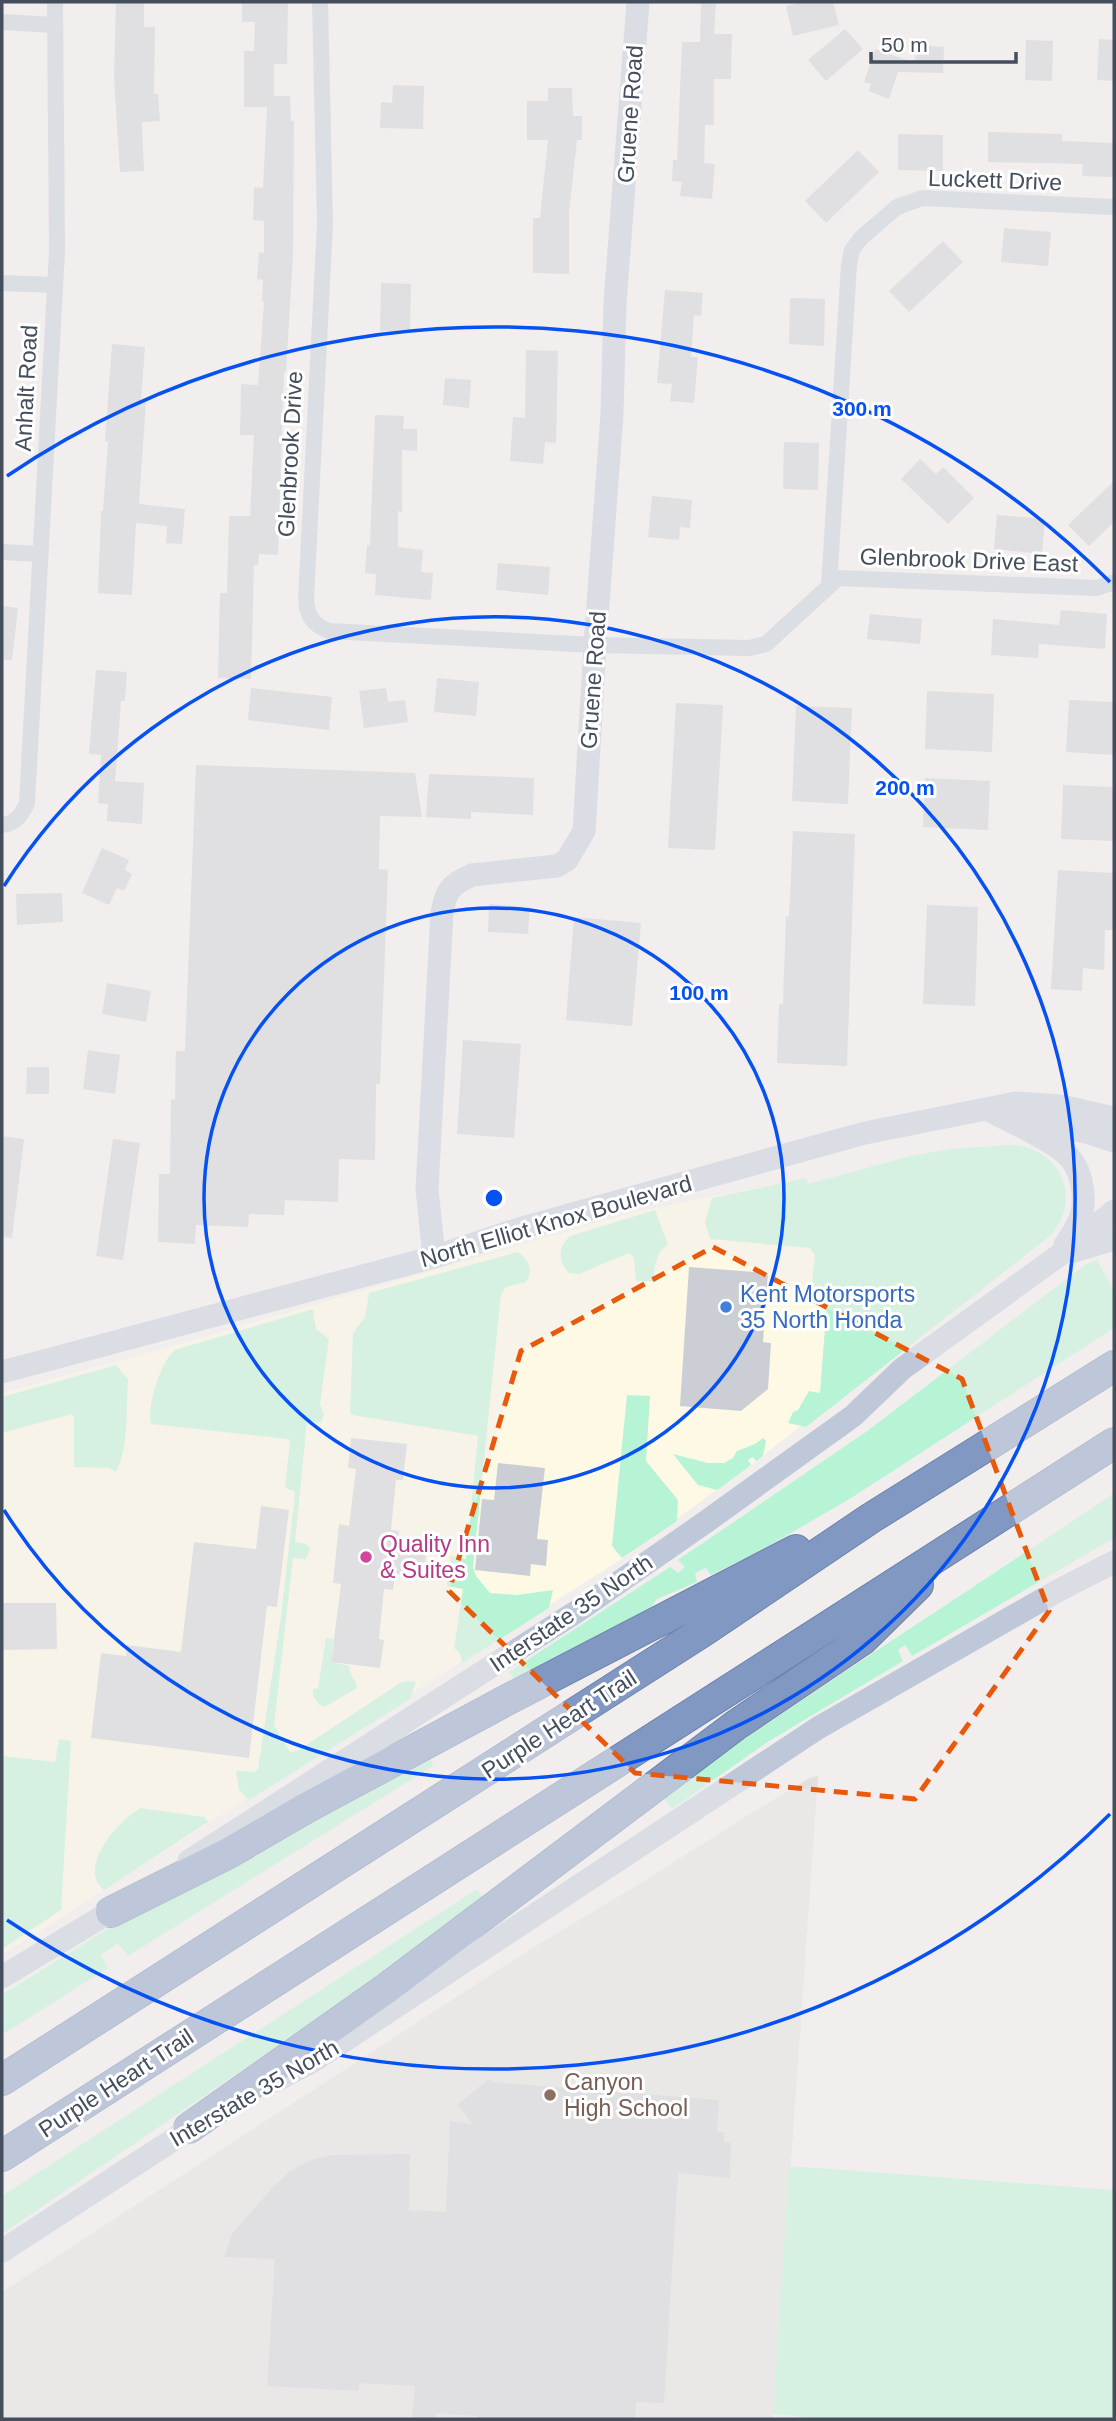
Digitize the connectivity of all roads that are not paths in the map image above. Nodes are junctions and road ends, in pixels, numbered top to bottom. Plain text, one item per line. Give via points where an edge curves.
1 (55, 2) edge
2 (320, 2) edge
3 (638, 2) edge
4 (2, 22) edge
5 (55, 25) junction
6 (1114, 207) edge
7 (2, 282) edge
8 (55, 285) junction
9 (2, 552) edge
10 (40, 554) junction
11 (1114, 582) edge
12 (829, 586) junction
13 (595, 645) junction
14 (2, 825) edge
15 (997, 1114) junction
16 (1114, 1118) edge
17 (1114, 1141) edge
18 (1114, 1211) edge
19 (1114, 1239) edge
20 (1058, 1256) junction
21 (434, 1257) junction
22 (1114, 1366) edge
23 (2, 1372) edge
24 (1114, 1443) edge
25 (871, 1518) junction
26 (961, 1543) junction
27 (1114, 1562) edge
28 (111, 1912) junction
29 (2, 1977) edge
30 (2, 2080) edge
31 (189, 2128) junction
32 (2, 2156) edge
33 (2, 2251) edge

1 - 5 street, Anhalt Road
2 - 13 street, Glenbrook Drive via 326,224 307,610 320,628 329,631
3 - 13 main road, Gruene Road
4 - 5 street
5 - 8 street, Anhalt Road
6 - 12 street, Luckett Drive via 922,198 897,207 860,238 849,265
7 - 8 street
8 - 10 street, Anhalt Road
9 - 10 street
10 - 14 street, Anhalt Road via 27,803 19,817
11 - 12 street, Glenbrook Drive East via 1097,587 838,578
12 - 13 street, Glenbrook Drive East via 759,647
13 - 21 main road, Gruene Road via 584,831 575,849 557,866 472,875 446,892 428,1189
15 - 16 main road, North Elliot Knox Boulevard via 1016,1103
15 - 17 main road, North Elliot Knox Boulevard
15 - 20 main road via 1070,1158 1081,1182 1080,1221
15 - 21 main road, North Elliot Knox Boulevard via 923,1120 820,1145
18 - 20 main road, Interstate 35 North
19 - 20 main road
20 - 28 main road, Interstate 35 North via 902,1369 853,1416 600,1595
21 - 23 main road, North Elliot Knox Boulevard
22 - 25 highway, Purple Heart Trail
24 - 26 highway, Purple Heart Trail
25 - 28 highway via 715,1591
25 - 30 highway, Purple Heart Trail via 705,1630
26 - 31 highway via 862,1640 736,1725 387,1988
26 - 32 highway, Purple Heart Trail
27 - 31 main road, Interstate 35 North via 818,1728 315,2060
28 - 29 main road, Interstate 35 North
31 - 33 main road, Interstate 35 North

